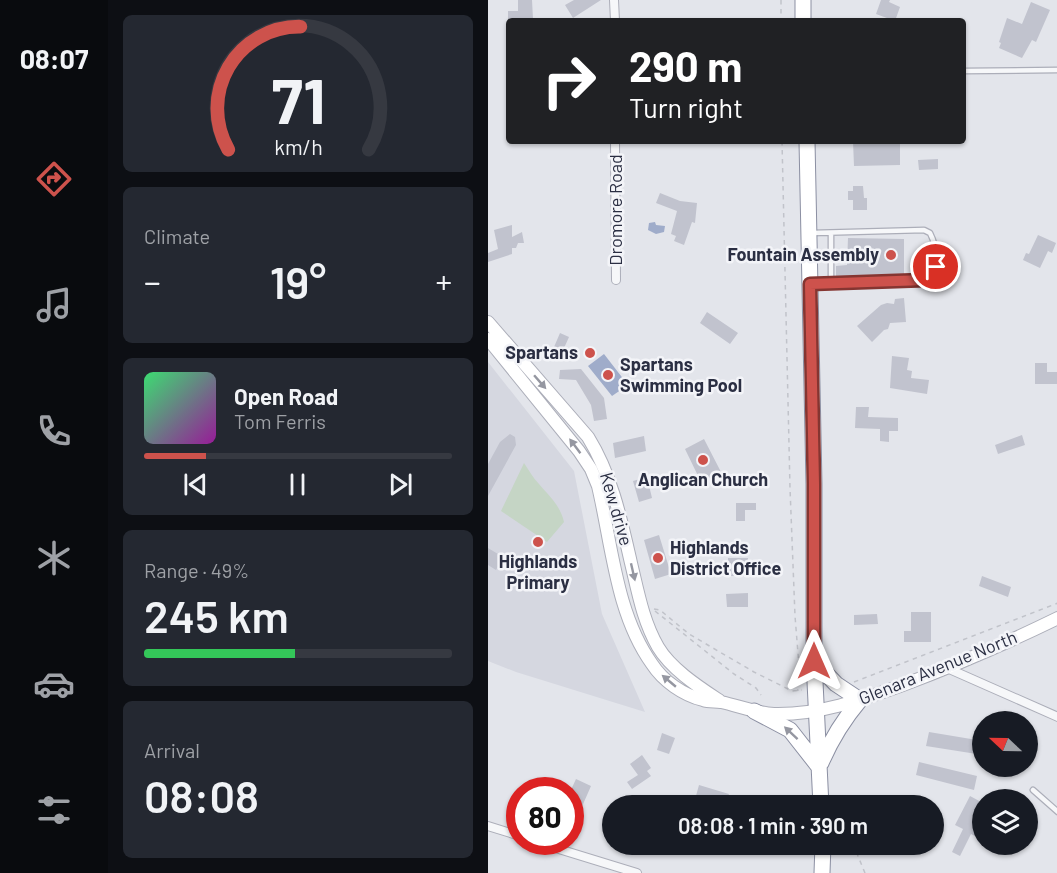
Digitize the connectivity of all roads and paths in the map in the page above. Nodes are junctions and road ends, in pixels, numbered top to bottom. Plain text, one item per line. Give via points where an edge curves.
1 (614, 0) edge
2 (781, 0) edge
3 (803, 0) edge
4 (615, 18) edge
5 (781, 18) edge
6 (803, 18) edge
7 (1058, 70) edge
8 (966, 71) edge
9 (615, 144) edge
10 (782, 144) edge
11 (807, 144) edge
12 (809, 233) junction
13 (831, 233) junction
14 (616, 280) dead end
15 (831, 283) junction
16 (810, 284) junction
17 (488, 322) edge
18 (488, 339) edge
19 (1058, 603) edge
20 (1058, 618) edge
21 (814, 661) junction
22 (947, 669) junction
23 (836, 684) junction
24 (816, 689) junction
25 (798, 690) junction
26 (761, 695) dead end
27 (860, 700) junction
28 (722, 703) junction
29 (754, 711) junction
30 (817, 711) junction
31 (1058, 717) edge
32 (819, 767) junction
33 (1038, 794) edge
34 (820, 795) edge
35 (1058, 812) edge
36 (488, 826) edge
37 (506, 832) edge
38 (578, 855) edge
39 (823, 855) edge
40 (858, 855) edge
41 (637, 873) edge
42 (822, 873) edge
43 (865, 873) edge

1 - 4 street
2 - 5 path
3 - 6 highway
7 - 8 lane
9 - 14 street, Dromore Road
10 - 25 path
11 - 12 highway
12 - 13 lane
12 - 16 highway
13 - 15 lane
13 - 15 lane via 924,230 934,240 936,267 925,280
15 - 16 lane
16 - 21 highway
17 -> 28 street, Kew drive via 588,437 611,482 641,608 659,648 675,667
28 -> 18 street, Kew drive via 680,690 653,666 640,646 625,607 591,469
19 - 23 path via 877,674 847,684 838,680
20 - 22 street, Glenara Avenue North
21 - 23 highway
21 - 24 highway
22 - 27 street, Glenara Avenue North
22 - 31 street
23 - 27 highway
24 - 25 path
24 - 30 highway
25 - 26 path via 792,691 754,672 653,609
27 - 30 street, Glenara Avenue North
27 - 32 highway via 831,740
28 - 29 street, Kew drive
29 - 30 street, Kew drive
32 -> 29 highway via 790,730
30 - 32 highway
32 - 34 highway
33 - 35 lane
36 - 37 street
38 - 41 street
39 - 42 highway
40 - 43 path

